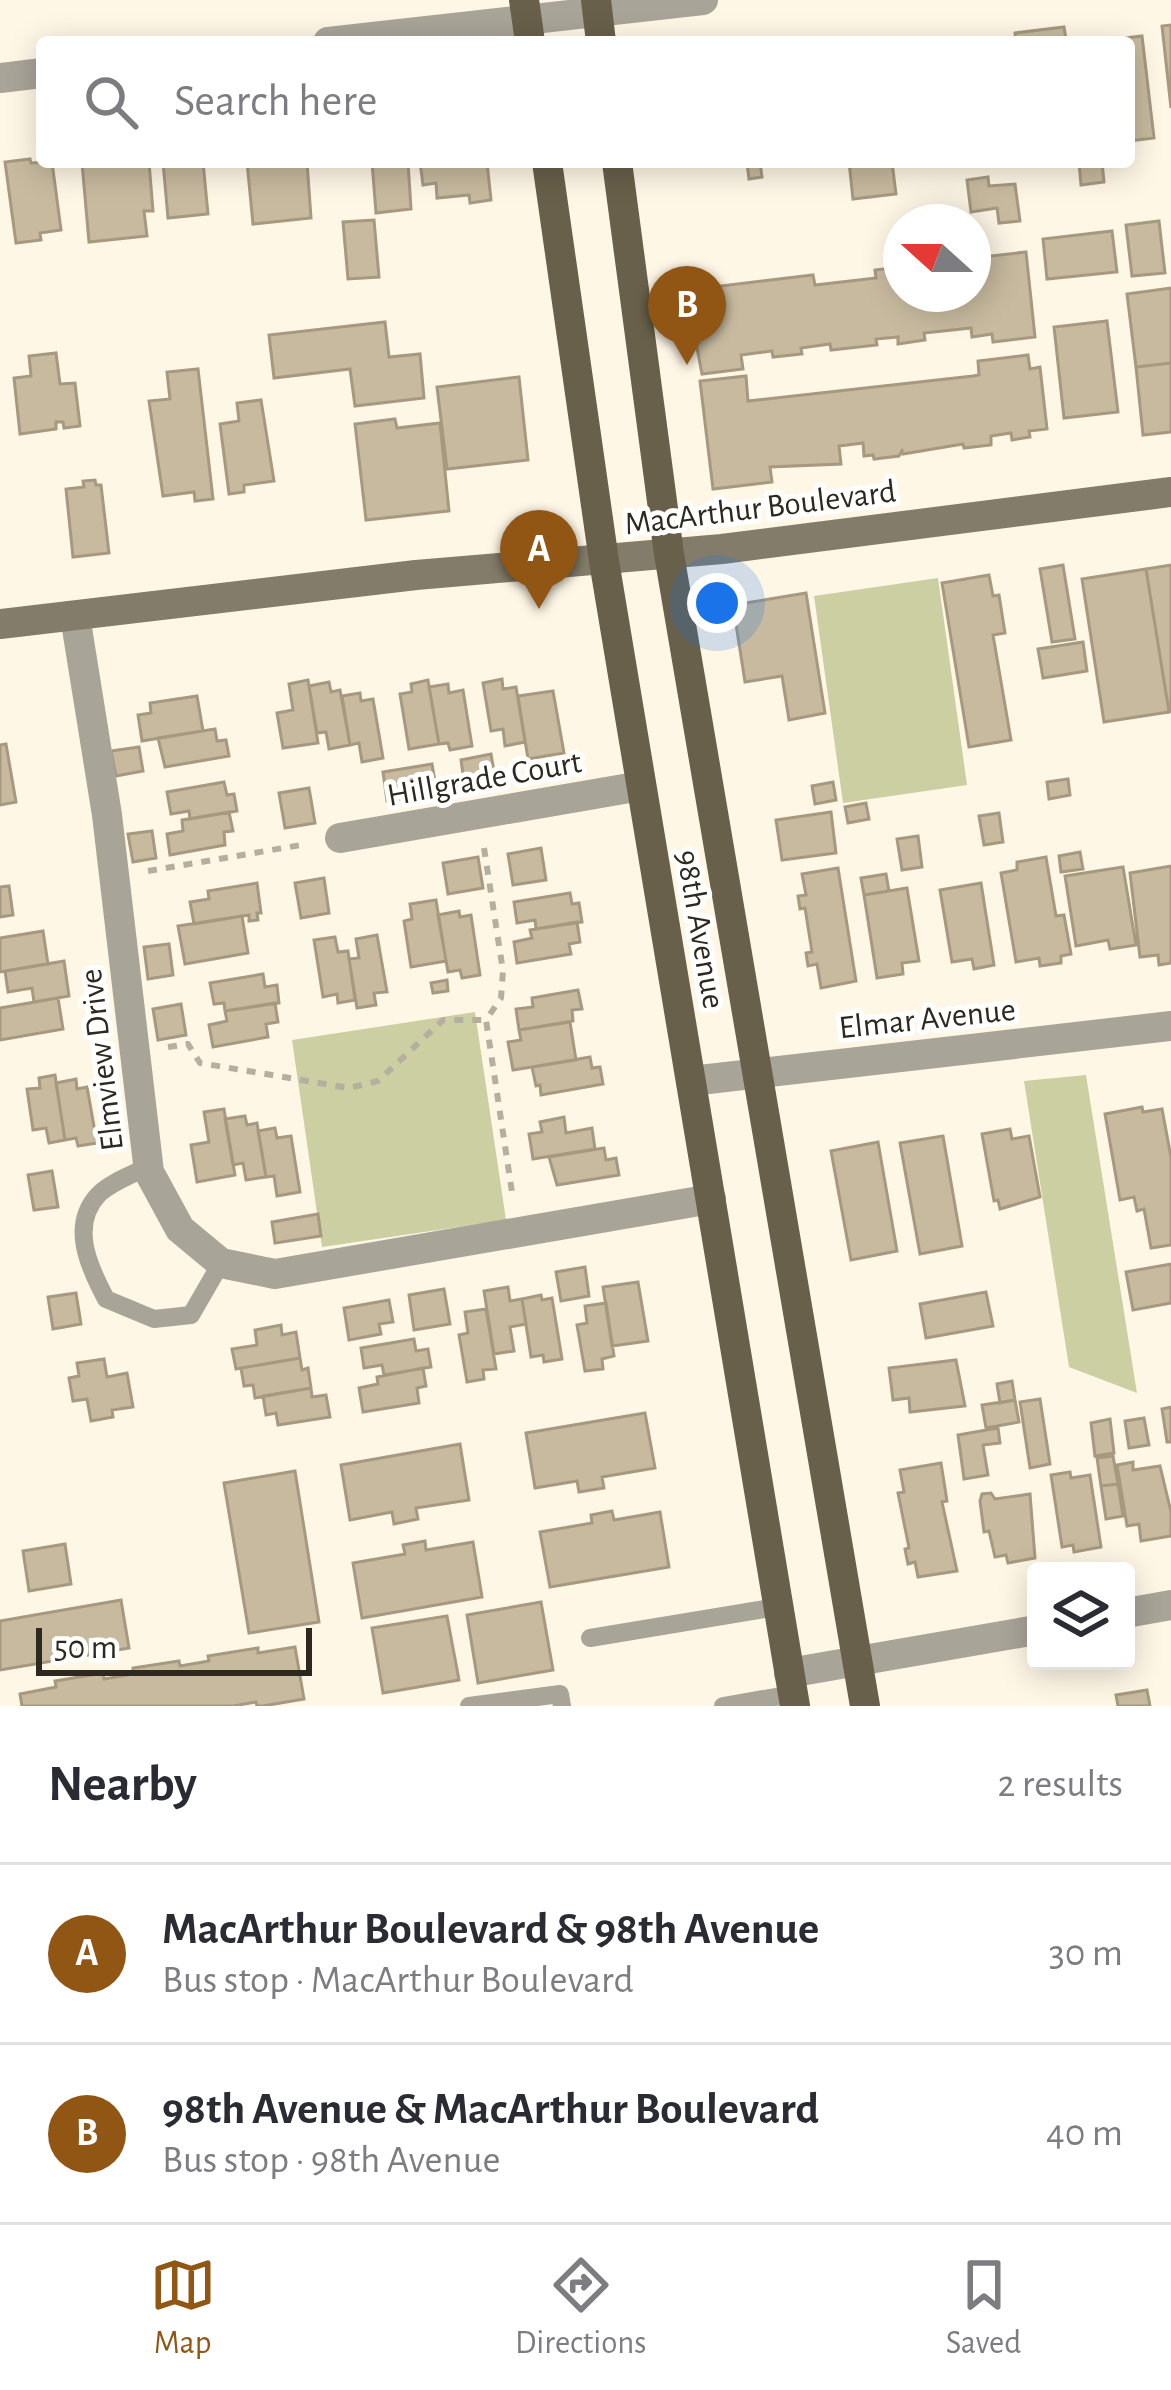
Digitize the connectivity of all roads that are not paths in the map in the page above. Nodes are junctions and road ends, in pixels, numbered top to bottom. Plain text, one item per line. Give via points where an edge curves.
1 (703, 0) edge
2 (598, 18) edge
3 (527, 21) edge
4 (385, 36) edge
5 (36, 75) edge
6 (0, 78) edge
7 (548, 168) edge
8 (618, 168) edge
9 (1171, 493) edge
10 (669, 554) junction
11 (604, 561) junction
12 (75, 616) junction
13 (0, 624) edge
14 (641, 786) junction
15 (340, 838) road end
16 (1171, 1026) edge
17 (756, 1071) junction
18 (691, 1081) junction
19 (148, 1166) junction
20 (710, 1199) junction
21 (221, 1263) junction
22 (1171, 1605) edge
23 (777, 1607) junction
24 (1135, 1611) edge
25 (1027, 1632) edge
26 (590, 1638) dead end
27 (858, 1663) junction
28 (793, 1691) edge
29 (469, 1706) edge
30 (562, 1706) edge
31 (723, 1706) edge
32 (865, 1706) edge

1 - 2 street
2 - 3 street
3 - 4 street
5 - 6 street
7 - 11 main road, 98th Avenue
8 - 10 main road, 98th Avenue
9 - 10 main road, MacArthur Boulevard
10 - 11 main road, MacArthur Boulevard
10 - 17 main road, 98th Avenue
11 - 12 main road, MacArthur Boulevard
11 - 14 main road, 98th Avenue
12 - 13 main road, MacArthur Boulevard
12 - 19 street, Elmview Drive
14 - 15 street, Hillgrade Court
14 - 18 main road, 98th Avenue
16 - 17 street, Elmar Avenue
17 - 18 street, Elmar Avenue
17 - 27 main road, 98th Avenue
18 - 20 main road, 98th Avenue
19 - 21 street, Elmview Drive via 180,1229
19 - 21 lane via 100,1193 85,1217 84,1258 106,1299 154,1319 191,1315
20 - 21 street via 275,1274
20 - 23 main road, 98th Avenue
22 - 24 street
23 - 26 lane
23 - 28 main road, 98th Avenue
25 - 27 street
27 - 28 street
27 - 32 main road, 98th Avenue
28 - 31 lane
29 - 30 lane via 560,1694

